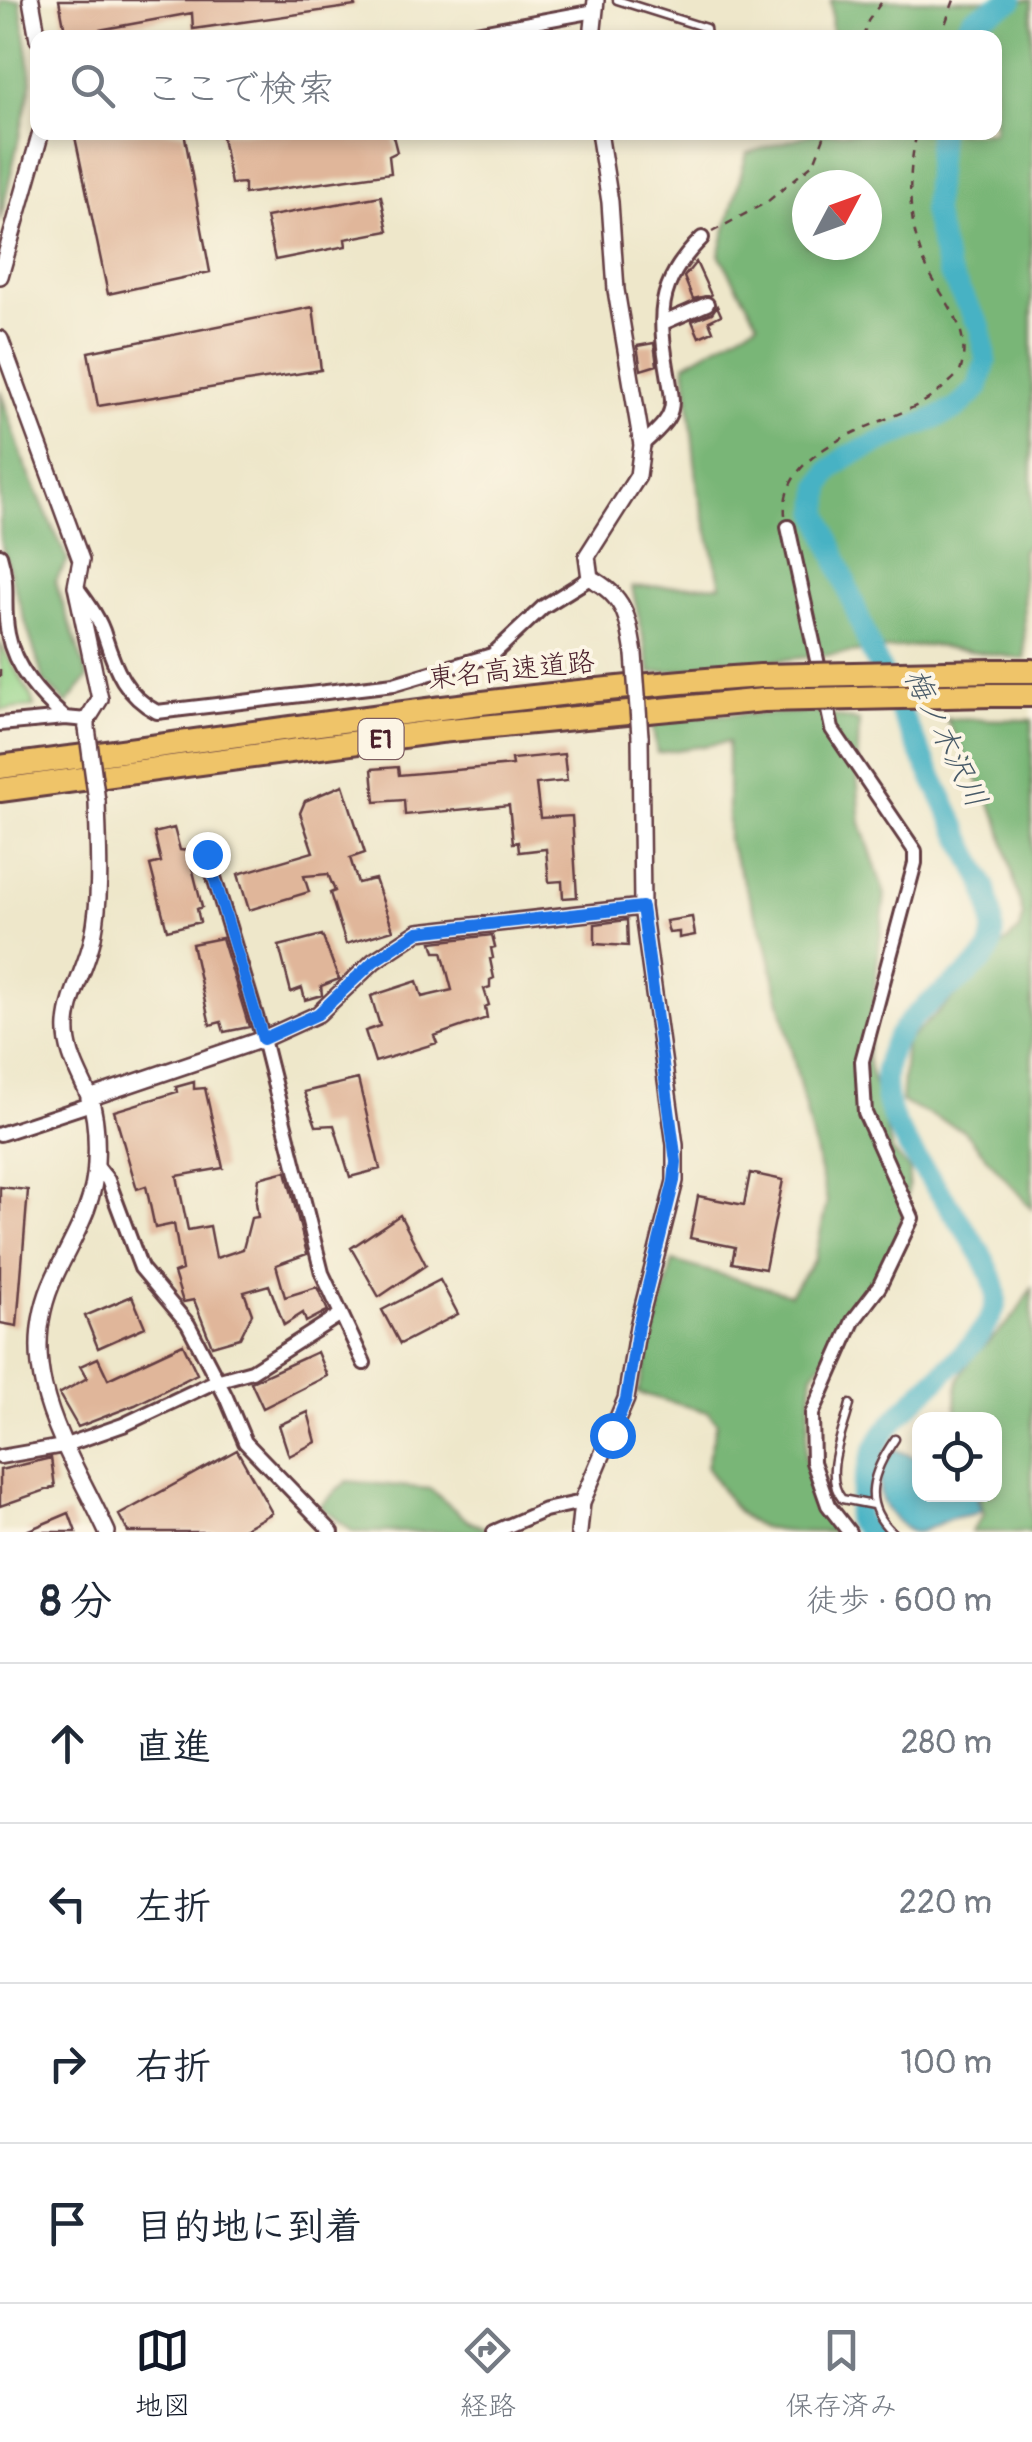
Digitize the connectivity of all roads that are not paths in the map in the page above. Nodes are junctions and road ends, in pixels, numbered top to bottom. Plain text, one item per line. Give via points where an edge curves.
1 (31, 0) edge
2 (617, 0) edge
3 (596, 5) edge
4 (36, 30) edge
5 (484, 30) edge
6 (593, 30) edge
7 (706, 30) edge
8 (39, 140) edge
9 (599, 140) edge
10 (702, 238) road end
11 (0, 276) edge
12 (707, 304) dead end
13 (663, 323) junction
14 (0, 339) edge
15 (642, 445) junction
16 (788, 527) road end
17 (0, 555) edge
18 (590, 578) junction
19 (76, 586) junction
20 (1032, 671) edge
21 (762, 688) junction
22 (1032, 695) edge
23 (65, 718) junction
24 (0, 724) edge
25 (87, 724) junction
26 (0, 766) edge
27 (0, 790) edge
28 (207, 854) dead end
29 (642, 907) junction
30 (263, 1039) junction
31 (90, 1101) junction
32 (0, 1134) edge
33 (96, 1165) junction
34 (341, 1314) junction
35 (364, 1363) dead end
36 (216, 1381) junction
37 (850, 1404) dead end
38 (895, 1439) dead end
39 (63, 1446) junction
40 (0, 1457) edge
41 (834, 1501) junction
42 (582, 1502) junction
43 (873, 1505) junction
44 (107, 1532) edge
45 (332, 1532) edge
46 (494, 1532) edge
47 (579, 1532) edge
48 (850, 1532) edge
49 (892, 1532) edge

1 - 4 street
2 - 7 lane
3 - 5 street
3 - 6 street
8 - 11 street
9 - 15 street
10 - 13 street via 673,270
12 - 13 street
13 - 15 street via 672,404 668,419
14 - 19 street via 82,560
15 - 18 street via 638,476 587,556
16 - 41 street via 832,729 915,851 862,1061 865,1113 912,1218 879,1286 853,1321 812,1414 813,1462
17 - 23 street via 8,634 20,666
18 - 19 street via 543,608 492,654 394,684 158,712 138,702 121,679
18 - 29 street, bridge via 618,596 634,654
19 - 25 street via 100,699
20 - 21 highway, 東名高速道路 / E1, bridge
21 - 22 highway, 東名高速道路 / E1, bridge
21 - 26 highway, 東名高速道路 / E1 via 657,683
21 - 27 highway, 東名高速道路 / E1
23 - 24 street
23 - 25 street
25 - 31 street, bridge via 97,801 94,936 67,1027 73,1064
28 - 30 street
29 - 30 street via 418,932 374,961 318,1014
29 - 42 street via 674,1181 626,1399
30 - 31 street
30 - 34 street via 322,1274
31 - 32 street
31 - 33 street
33 - 36 street via 141,1268 188,1324
33 - 39 street via 92,1196 44,1306 40,1378
34 - 35 street
34 - 36 street via 252,1371
36 - 39 street
36 - 45 street via 245,1442
37 - 41 lane
38 - 43 lane via 882,1456
39 - 40 street
39 - 44 street
41 - 43 lane
41 - 48 street
42 - 46 street
42 - 47 street
43 - 49 lane

